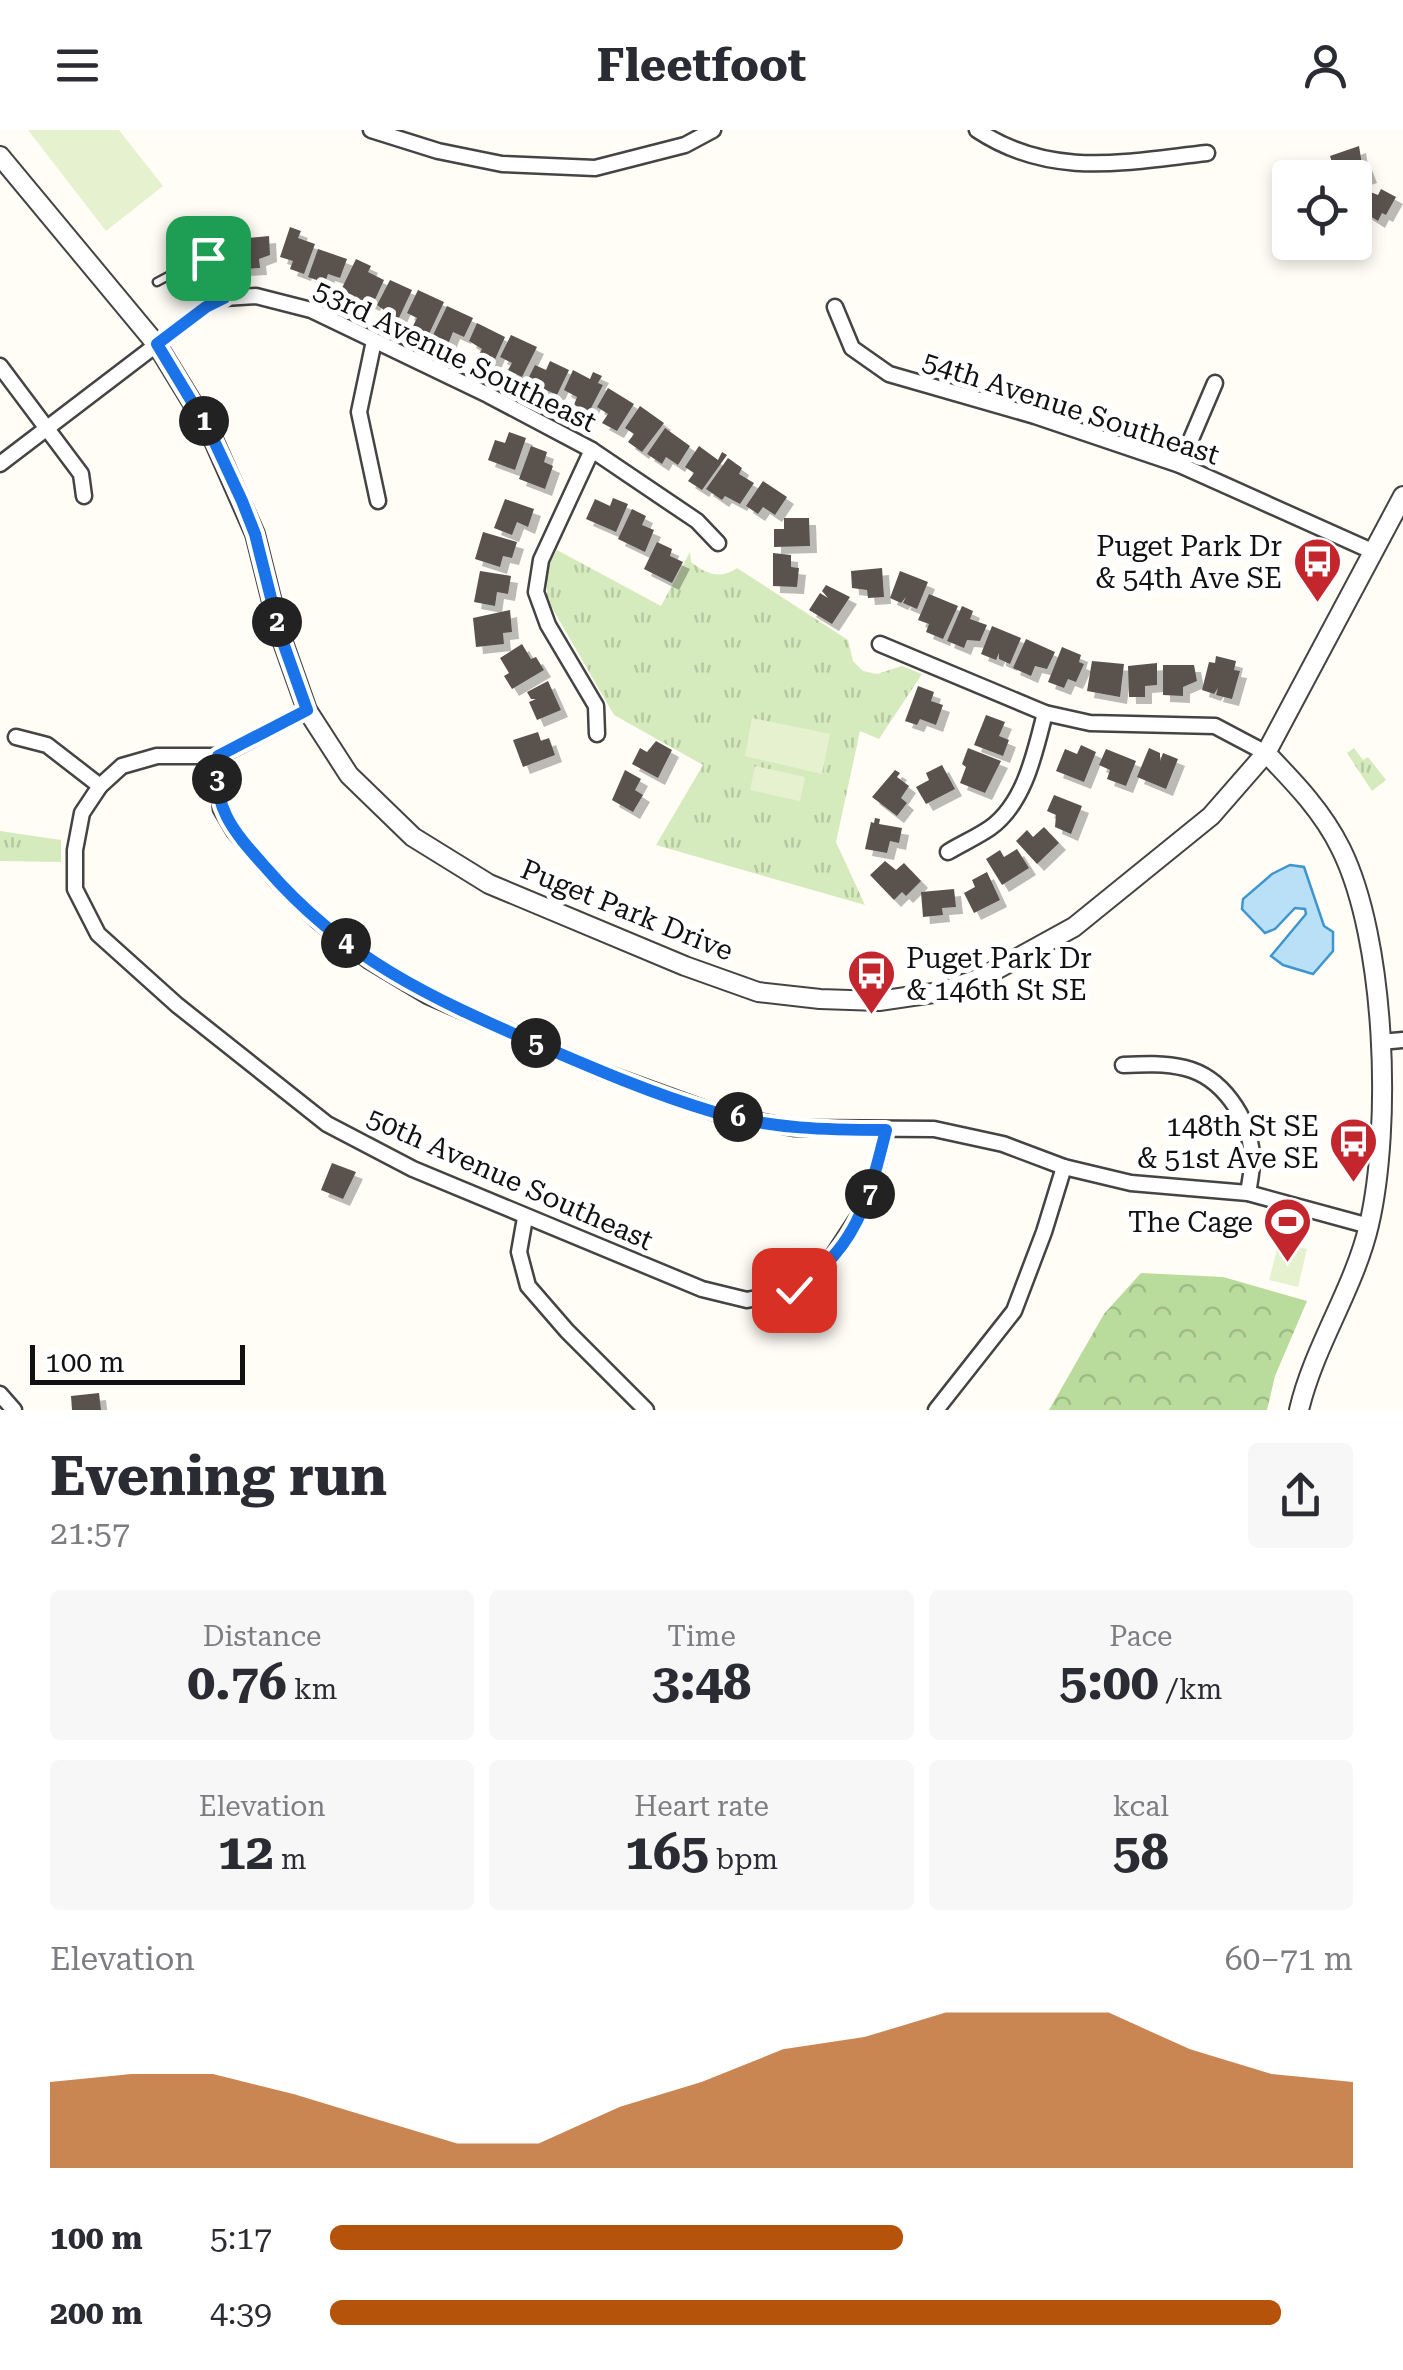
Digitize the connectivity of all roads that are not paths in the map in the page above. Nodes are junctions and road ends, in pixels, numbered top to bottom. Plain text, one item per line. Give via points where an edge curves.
1 (713, 130) edge
2 (977, 130) edge
3 (372, 131) edge
4 (1207, 153) dead end
5 (0, 156) edge
6 (158, 282) dead end
7 (224, 298) junction
8 (836, 306) dead end
9 (374, 341) junction
10 (157, 344) junction
11 (0, 366) edge
12 (1215, 382) dead end
13 (47, 428) junction
14 (592, 450) junction
15 (0, 464) edge
16 (1180, 465) junction
17 (84, 496) dead end
18 (1403, 496) edge
19 (378, 501) dead end
20 (718, 543) dead end
21 (1374, 552) junction
22 (880, 644) dead end
23 (307, 710) junction
24 (1044, 713) junction
25 (597, 734) dead end
26 (16, 737) dead end
27 (1266, 754) junction
28 (218, 756) junction
29 (100, 786) junction
30 (948, 852) dead end
31 (1403, 1040) edge
32 (1380, 1042) junction
33 (1123, 1065) dead end
34 (886, 1130) junction
35 (1064, 1166) junction
36 (1248, 1193) junction
37 (525, 1218) junction
38 (1368, 1226) junction
39 (0, 1394) edge
40 (14, 1410) edge
41 (646, 1410) edge
42 (936, 1410) edge
43 (1299, 1410) edge

1 - 3 street via 685,145 595,168 502,164
2 - 4 street via 1044,161 1098,166
5 - 10 street, Puget Park Drive
6 - 7 lane via 208,258
7 - 9 street, 53rd Avenue Southeast via 256,296 311,310
7 - 10 street
8 - 16 street, 54th Avenue Southeast via 852,348 889,374
9 - 14 street, 53rd Avenue Southeast
9 - 19 street via 359,412
10 - 13 street
10 - 23 street, Puget Park Drive via 242,501
11 - 13 street
12 - 16 street
13 - 15 street
13 - 17 street via 81,474
14 - 20 street, 53rd Avenue Southeast via 697,521
14 - 25 street via 541,560 536,592 596,706
16 - 21 street, 54th Avenue Southeast
18 - 21 street, Puget Park Drive
21 - 27 street, Puget Park Drive
22 - 24 street
23 - 27 street, Puget Park Drive via 349,775 413,837 488,884 758,992 820,1000 940,992 1058,936 1211,816
23 - 28 street
24 - 27 street via 1090,723 1214,726
24 - 30 street via 1033,764 1013,801 993,826
26 - 29 street via 46,744
27 - 32 street via 1322,815 1357,886
28 - 29 street via 157,756 122,766
28 - 34 street via 222,810 278,882 368,960 428,996 716,1113 794,1128
29 - 37 street, 50th Avenue Southeast via 82,812 75,850 75,889 98,934 327,1124
31 - 32 street
32 - 38 street via 1382,1134
33 - 36 street via 1188,1068 1218,1086 1244,1118 1252,1155
34 - 35 street via 934,1129
34 - 37 street, 50th Avenue Southeast via 868,1202 823,1271 794,1290 747,1300 702,1289
35 - 36 street via 1131,1183
35 - 42 street via 1014,1311
36 - 38 street
37 - 41 street via 518,1252 528,1286
38 - 43 street
39 - 40 street

